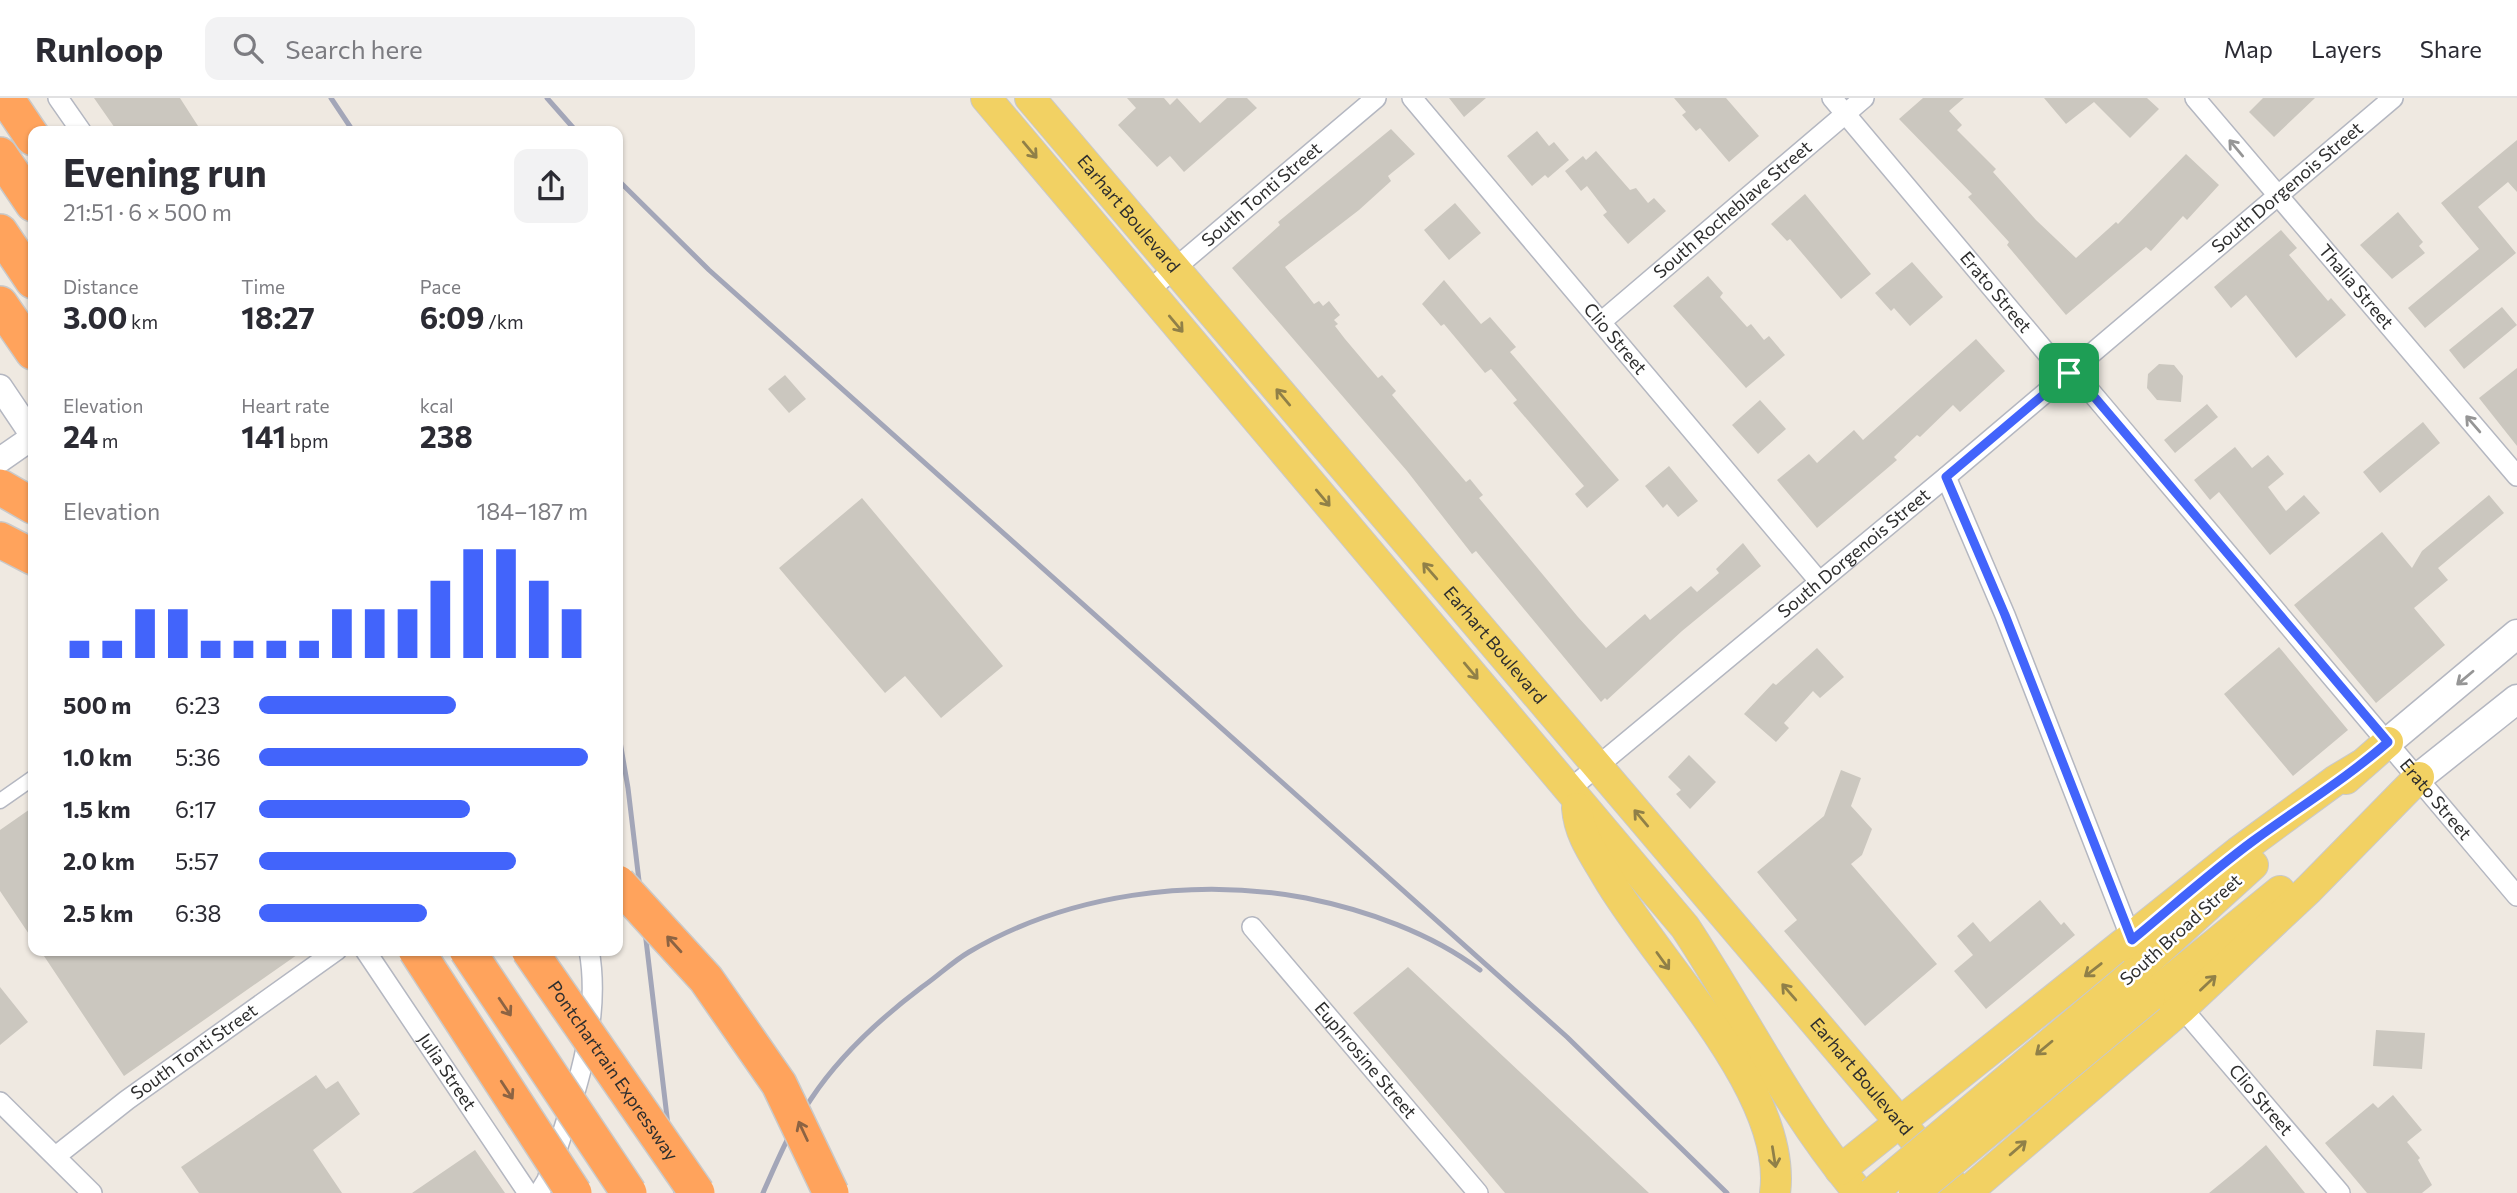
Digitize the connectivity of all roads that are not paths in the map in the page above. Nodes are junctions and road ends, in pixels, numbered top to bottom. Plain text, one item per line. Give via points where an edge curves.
1 (6, 98) edge
2 (58, 98) edge
3 (986, 98) edge
4 (1030, 98) edge
5 (1376, 98) edge
6 (1412, 98) edge
7 (1832, 98) edge
8 (1864, 98) edge
9 (2195, 98) edge
10 (2393, 98) edge
11 (1845, 114) junction
12 (78, 126) edge
13 (28, 131) edge
14 (0, 155) edge
15 (28, 197) edge
16 (2277, 197) junction
17 (0, 232) edge
18 (1174, 268) junction
19 (28, 274) edge
20 (1148, 291) junction
21 (0, 304) edge
22 (1601, 322) junction
23 (28, 345) edge
24 (2069, 373) junction
25 (0, 387) edge
26 (28, 429) edge
27 (28, 440) edge
28 (0, 460) edge
29 (2517, 476) edge
30 (1946, 477) junction
31 (0, 487) edge
32 (28, 503) edge
33 (1381, 514) junction
34 (1354, 535) junction
35 (0, 540) edge
36 (28, 554) edge
37 (0, 561) edge
38 (28, 568) edge
39 (1818, 580) junction
40 (2517, 634) edge
41 (2517, 699) edge
42 (2388, 742) junction
43 (2361, 765) junction
44 (1598, 767) junction
45 (2419, 777) junction
46 (28, 781) edge
47 (1573, 793) junction
48 (0, 801) edge
49 (623, 888) edge
50 (2517, 896) edge
51 (1252, 927) dead end
52 (2132, 940) junction
53 (329, 956) edge
54 (369, 956) edge
55 (420, 956) edge
56 (471, 956) edge
57 (533, 956) edge
58 (590, 956) edge
59 (2142, 985) junction
60 (2182, 1008) junction
61 (1983, 1055) junction
62 (0, 1102) edge
63 (1900, 1121) junction
64 (2045, 1125) junction
65 (56, 1156) junction
66 (1840, 1170) junction
67 (92, 1193) edge
68 (528, 1193) edge
69 (539, 1193) edge
70 (574, 1193) edge
71 (629, 1193) edge
72 (697, 1193) edge
73 (831, 1193) edge
74 (1478, 1193) edge
75 (1774, 1193) edge
76 (1859, 1193) edge
77 (1872, 1193) edge
78 (1914, 1193) edge
79 (1960, 1193) edge
80 (1966, 1193) edge
81 (2340, 1193) edge

1 - 13 highway
2 - 12 street
3 -> 20 main road, Earhart Boulevard
4 - 18 main road, Earhart Boulevard
5 - 18 street, South Tonti Street
6 - 22 street, Clio Street
7 - 11 street, Erato Street
8 - 11 street, South Rocheblave Street
16 -> 9 street, Thalia Street
10 - 16 street, South Dorgenois Street
11 - 22 street, South Rocheblave Street
11 - 24 street, Erato Street via 2050,357
14 - 15 highway
16 - 24 street, South Dorgenois Street
29 -> 16 street, Thalia Street
17 - 19 highway
18 - 20 street, South Tonti Street
33 -> 18 main road, Earhart Boulevard
20 -> 34 main road, Earhart Boulevard
21 - 23 highway
22 - 39 street, Clio Street
24 - 30 street, South Dorgenois Street
24 - 42 street, Erato Street via 2091,393
25 - 26 street
27 - 28 street
30 - 39 street, South Dorgenois Street
30 - 52 street
31 - 32 highway
33 - 34 main road
44 -> 33 main road, Earhart Boulevard
34 -> 47 main road, Earhart Boulevard
35 - 36 highway
37 - 38 highway
39 - 44 street, South Dorgenois Street
40 -> 42 main road, South Broad Street
41 - 45 main road, South Broad Street
42 - 43 main road, South Broad Street
42 - 45 street, Erato Street
43 - 52 main road via 2238,852
43 - 59 main road, South Broad Street
44 - 47 street, South Dorgenois Street
63 -> 44 main road, Earhart Boulevard
45 - 50 street, Erato Street
45 - 59 main road, South Broad Street
60 -> 45 main road
46 - 48 street
47 - 66 main road, Earhart Boulevard via 1685,928 1725,987 1779,1083
47 -> 75 main road via 1579,828 1623,905 1734,1060 1758,1104 1772,1142 1777,1175
73 -> 49 highway, bridge via 779,1084 706,979
51 - 74 street, Euphrosine Street
52 -> 61 main road
53 - 65 street, South Tonti Street via 138,1091
54 - 68 street, Julia Street
55 -> 70 highway, bridge
56 -> 71 highway, bridge
57 - 72 highway, Pontchartrain Expressway, bridge
58 - 69 street via 594,993 580,1073
59 -> 77 main road, South Broad Street, bridge
59 - 78 main road, South Broad Street, bridge
60 - 64 main road
60 - 81 street, Clio Street
61 - 63 main road
61 - 64 street
62 - 65 street
63 - 66 main road
63 - 79 main road, Earhart Boulevard
80 -> 64 main road
65 - 67 street
66 - 76 main road, Earhart Boulevard

